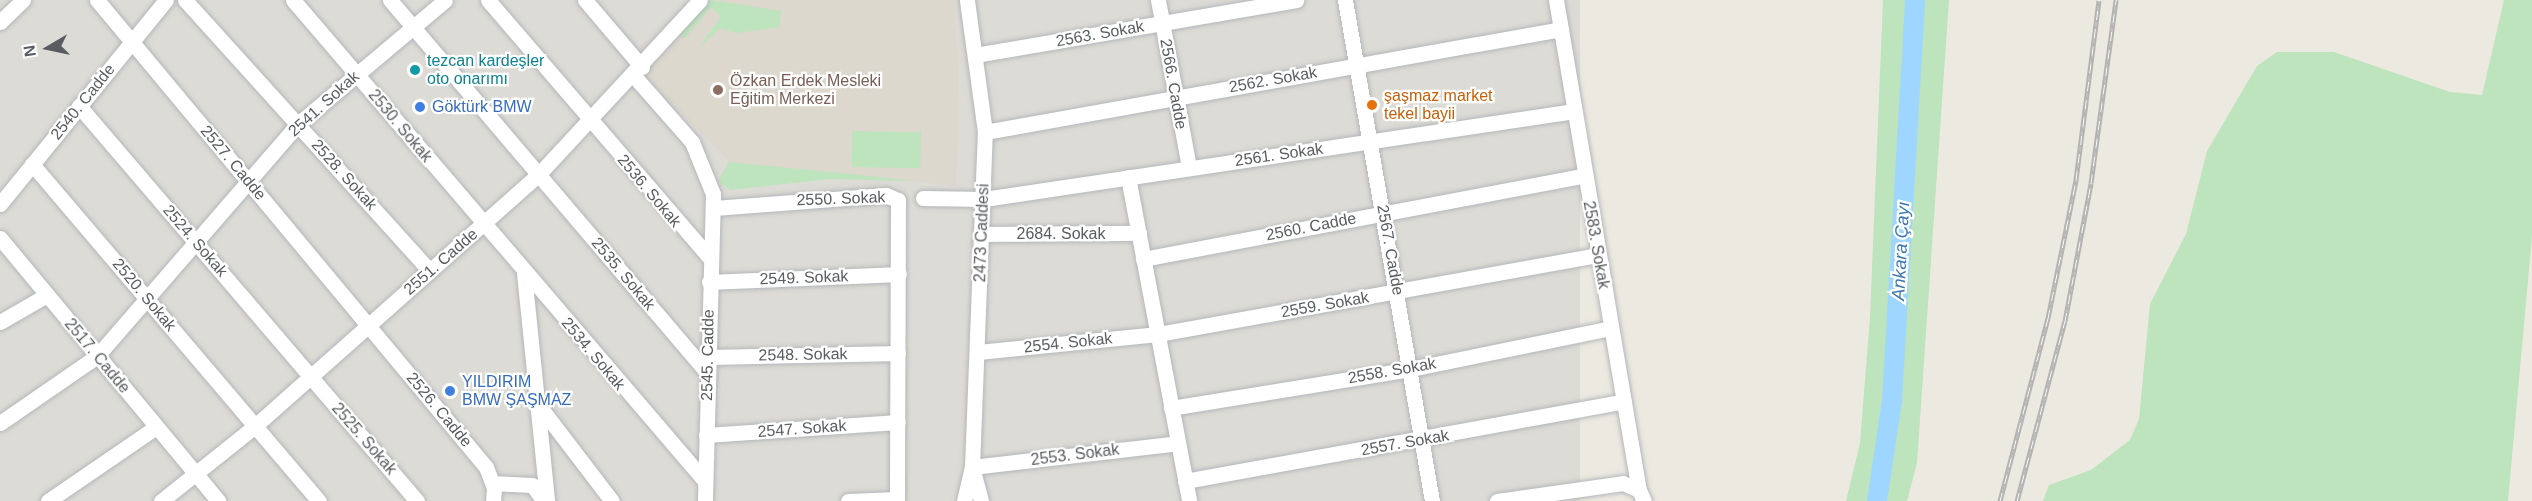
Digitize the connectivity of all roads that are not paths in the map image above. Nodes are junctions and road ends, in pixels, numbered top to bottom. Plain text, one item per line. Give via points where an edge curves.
1 (23, 0) edge
2 (97, 0) edge
3 (166, 0) edge
4 (185, 0) edge
5 (293, 0) edge
6 (390, 0) edge
7 (445, 0) edge
8 (488, 0) edge
9 (585, 0) edge
10 (967, 0) edge
11 (1158, 0) edge
12 (1296, 0) edge
13 (1345, 0) edge
14 (1556, 0) edge
15 (692, 3) edge
16 (0, 22) edge
17 (1162, 23) junction
18 (413, 27) junction
19 (1561, 29) junction
20 (132, 41) junction
21 (975, 55) junction
22 (1356, 66) junction
23 (638, 71) junction
24 (357, 75) junction
25 (1176, 98) junction
26 (79, 106) junction
27 (1574, 111) junction
28 (591, 123) junction
29 (298, 124) junction
30 (985, 132) junction
31 (1370, 141) junction
32 (32, 164) junction
33 (1189, 168) junction
34 (538, 175) junction
35 (1584, 176) junction
36 (1128, 177) junction
37 (249, 181) junction
38 (922, 198) dead end
39 (984, 199) junction
40 (0, 204) edge
41 (714, 208) junction
42 (1383, 214) junction
43 (484, 225) junction
44 (1139, 233) junction
45 (983, 234) junction
46 (0, 238) edge
47 (195, 241) junction
48 (1598, 255) junction
49 (710, 258) junction
50 (1143, 259) junction
51 (430, 271) junction
52 (524, 273) junction
53 (899, 274) junction
54 (709, 282) junction
55 (1397, 293) junction
56 (46, 295) junction
57 (145, 297) junction
58 (0, 322) edge
59 (369, 326) junction
60 (1611, 328) junction
61 (1158, 334) junction
62 (978, 351) junction
63 (898, 352) junction
64 (97, 356) junction
65 (708, 357) junction
66 (1411, 369) junction
67 (707, 373) junction
68 (311, 377) junction
69 (1624, 401) junction
70 (537, 403) junction
71 (1171, 408) junction
72 (898, 422) junction
73 (0, 423) edge
74 (255, 426) junction
75 (156, 427) junction
76 (706, 435) junction
77 (1424, 440) junction
78 (1178, 444) junction
79 (972, 467) junction
80 (194, 473) junction
81 (705, 481) junction
82 (1185, 481) junction
83 (493, 483) junction
84 (1642, 496) edge
85 (897, 500) edge
86 (48, 501) edge
87 (161, 501) edge
88 (219, 501) edge
89 (319, 501) edge
90 (417, 501) edge
91 (493, 501) edge
92 (546, 501) edge
93 (612, 501) edge
94 (705, 501) edge
95 (848, 501) edge
96 (964, 501) edge
97 (981, 501) edge
98 (1189, 501) edge
99 (1432, 501) edge
100 (1497, 501) edge

1 - 16 street
2 - 20 street, 2527. Cadde
3 - 20 street, 2540. Cadde
4 - 29 street, 2528. Sokak
5 - 24 street, 2530. Sokak
6 - 18 street, 2535. Sokak
7 - 18 street, 2541. Sokak
8 - 28 street, 2536. Sokak
9 - 23 street
10 - 21 street, 2473 Caddesi
11 - 17 street, 2566. Cadde
12 - 17 street, 2563. Sokak
13 - 22 street, 2567. Cadde
14 - 19 street, 2583. Sokak
15 - 23 street, 2551. Cadde
17 - 21 street, 2563. Sokak
17 - 25 street, 2566. Cadde
18 - 24 street, 2541. Sokak
18 - 34 street, 2535. Sokak
19 - 22 street, 2562. Sokak
19 - 27 street, 2583. Sokak
20 - 26 street, 2540. Cadde
20 - 37 street, 2527. Cadde
21 - 30 street, 2473 Caddesi
22 - 25 street, 2562. Sokak
22 - 31 street, 2567. Cadde
23 - 28 street, 2551. Cadde
23 - 41 street via 692,142 706,171
24 - 29 street, 2541. Sokak
24 - 43 street, 2530. Sokak
25 - 30 street, 2562. Sokak
25 - 33 street, 2566. Cadde
26 - 32 street, 2540. Cadde
26 - 47 street, 2524. Sokak
27 - 31 street, 2561. Sokak
27 - 35 street, 2583. Sokak
28 - 34 street, 2551. Cadde
28 - 49 street, 2536. Sokak
29 - 37 street, 2541. Sokak
29 - 51 street, 2528. Sokak
30 - 39 street, 2473 Caddesi
31 - 33 street, 2561. Sokak
31 - 42 street, 2567. Cadde
32 - 40 street, 2540. Cadde
32 - 57 street, 2520. Sokak
33 - 36 street, 2561. Sokak
34 - 43 street, 2551. Cadde
34 - 67 street, 2535. Sokak
35 - 42 street, 2560. Cadde
35 - 48 street, 2583. Sokak
36 - 39 street, 2561. Sokak
36 - 44 street
37 - 47 street, 2541. Sokak
37 - 59 street, 2527. Cadde
38 - 39 street, 2561. Sokak
39 - 45 street, 2473 Caddesi
41 - 49 street, 2545. Cadde
41 - 53 street, 2550. Sokak via 893,196 899,205
42 - 50 street, 2560. Cadde
42 - 55 street, 2567. Cadde
43 - 51 street, 2551. Cadde
43 - 52 street, 2534. Sokak
44 - 45 street, 2684. Sokak
44 - 50 street
45 - 62 street, 2473 Caddesi
46 - 56 street, 2517. Cadde
47 - 57 street, 2541. Sokak
47 - 68 street, 2524. Sokak
48 - 55 street, 2559. Sokak
48 - 60 street, 2583. Sokak
49 - 54 street, 2545. Cadde
50 - 61 street
51 - 59 street, 2551. Cadde
52 - 70 street
52 - 81 street, 2534. Sokak
53 - 54 street, 2549. Sokak
53 - 63 street, 2550. Sokak
54 - 65 street, 2545. Cadde
55 - 61 street, 2559. Sokak
55 - 66 street, 2567. Cadde
56 - 58 street
56 - 64 street, 2517. Cadde
57 - 64 street, 2541. Sokak
57 - 74 street, 2520. Sokak
59 - 68 street, 2551. Cadde
59 - 83 street, 2526. Cadde via 486,467
60 - 66 street, 2558. Sokak
60 - 69 street, 2583. Sokak
61 - 62 street, 2554. Sokak
61 - 71 street
62 - 79 street, 2473 Caddesi
63 - 65 street, 2548. Sokak
63 - 72 street, 2550. Sokak
64 - 73 street, 2541. Sokak
64 - 75 street, 2517. Cadde
65 - 67 street, 2545. Cadde
66 - 71 street, 2558. Sokak
66 - 77 street, 2567. Cadde
67 - 76 street, 2545. Cadde
68 - 74 street, 2551. Cadde
68 - 90 street, 2525. Sokak
69 - 77 street, 2557. Sokak
69 - 84 street, 2583. Sokak
70 - 92 street
70 - 93 street
71 - 78 street
72 - 76 street, 2547. Sokak
72 - 85 street, 2550. Sokak
74 - 80 street, 2551. Cadde
74 - 89 street, 2520. Sokak
75 - 80 street, 2517. Cadde
75 - 86 street
76 - 81 street, 2545. Cadde
77 - 82 street, 2557. Sokak
77 - 99 street, 2567. Cadde
78 - 79 street, 2553. Sokak
78 - 82 street
79 - 96 street, 2473 Caddesi
79 - 97 street, 2473 Caddesi
80 - 87 street, 2551. Cadde
80 - 88 street, 2517. Cadde
81 - 94 street, 2545. Cadde
82 - 98 street
83 - 91 street
83 - 92 street via 532,485
84 - 100 street via 1612,483
85 - 95 street

